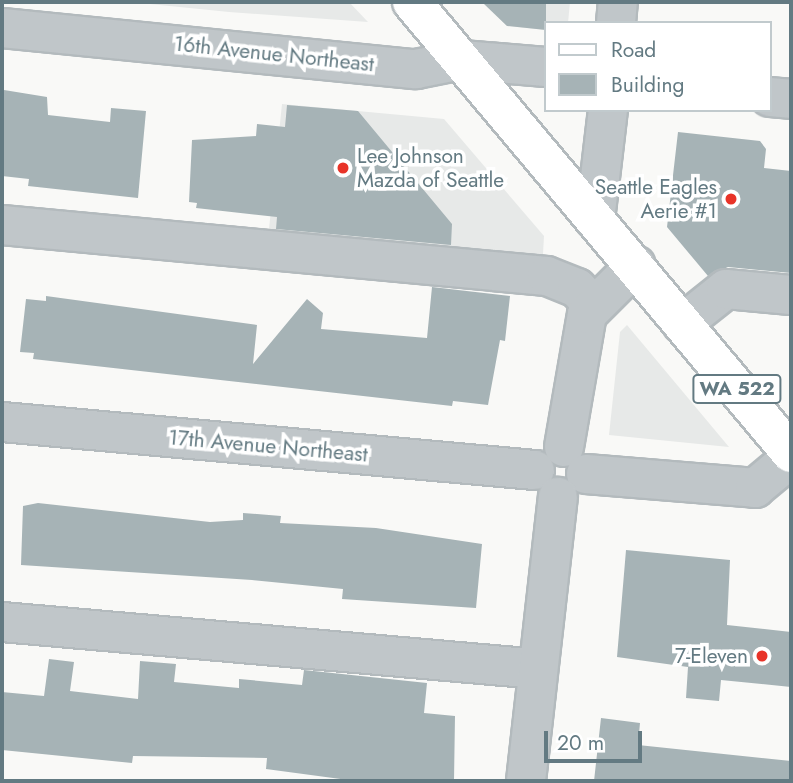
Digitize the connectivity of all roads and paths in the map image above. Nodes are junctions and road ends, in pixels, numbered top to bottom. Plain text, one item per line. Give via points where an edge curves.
1 (412, 2) edge
2 (618, 2) edge
3 (616, 21) edge
4 (2, 28) edge
5 (462, 60) junction
6 (544, 67) edge
7 (772, 97) edge
8 (791, 99) edge
9 (608, 112) edge
10 (595, 220) junction
11 (2, 225) edge
12 (636, 265) junction
13 (791, 295) edge
14 (592, 304) junction
15 (682, 324) junction
16 (2, 422) edge
17 (791, 456) edge
18 (560, 472) junction
19 (2, 622) edge
20 (538, 669) junction
21 (526, 781) edge

1 - 5 main road, WA 522
2 - 3 street
4 - 5 street, 16th Avenue Northeast via 416,69
5 - 6 street, 16th Avenue Northeast
5 - 10 main road, WA 522
7 - 8 street
9 - 10 street
10 - 12 main road, WA 522
11 - 14 street via 547,276 577,288
12 - 14 street
12 - 15 main road, WA 522
13 - 15 street via 726,289
14 - 18 street via 583,326
15 - 17 main road, WA 522
16 - 18 street, 17th Avenue Northeast
17 - 18 street, 17th Avenue Northeast via 755,488
18 - 20 street
19 - 20 street
20 - 21 street

